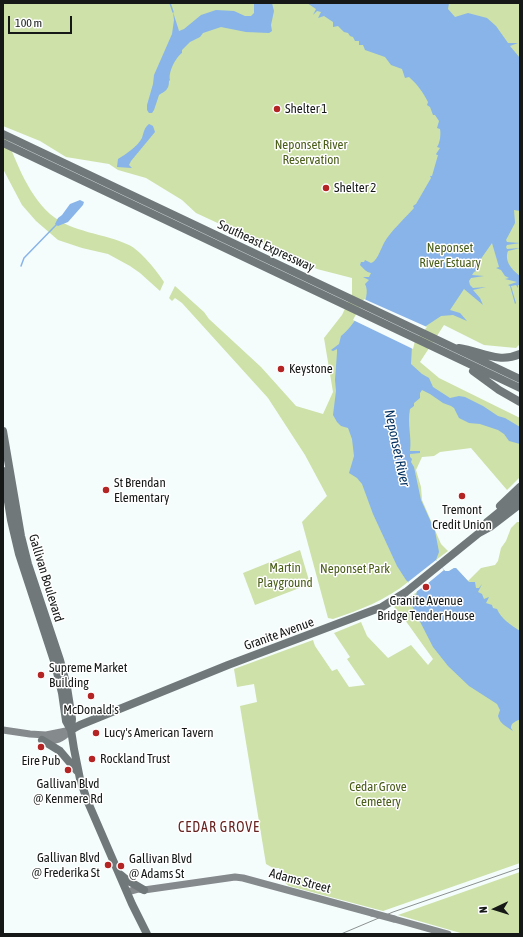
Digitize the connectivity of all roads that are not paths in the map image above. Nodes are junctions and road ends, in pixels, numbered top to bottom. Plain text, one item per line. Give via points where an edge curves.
1 (3, 134) edge
2 (3, 138) edge
3 (3, 143) edge
4 (3, 147) edge
5 (185, 227) junction
6 (206, 237) junction
7 (347, 304) junction
8 (432, 345) junction
9 (450, 347) junction
10 (520, 354) edge
11 (473, 371) junction
12 (520, 379) edge
13 (520, 383) edge
14 (520, 388) edge
15 (520, 392) edge
16 (520, 402) edge
17 (3, 431) edge
18 (3, 471) edge
19 (520, 487) edge
20 (520, 495) edge
21 (520, 504) edge
22 (520, 509) edge
23 (500, 520) junction
24 (484, 525) junction
25 (479, 533) junction
26 (3, 730) edge
27 (71, 730) junction
28 (30, 734) junction
29 (42, 740) junction
30 (78, 772) junction
31 (118, 872) junction
32 (144, 890) junction
33 (128, 895) junction
34 (147, 934) edge
35 (448, 934) edge

1 - 5 highway, Southeast Expressway
2 - 5 highway
3 - 5 highway
4 - 5 highway, Southeast Expressway
5 - 6 highway, Southeast Expressway
5 - 6 highway, Southeast Expressway
6 - 7 highway, Southeast Expressway
6 - 7 highway, Southeast Expressway
7 - 8 highway, Southeast Expressway
7 - 8 highway, Southeast Expressway
8 - 9 highway, Southeast Expressway
8 - 11 highway, Southeast Expressway
8 - 13 highway
8 - 14 highway
9 - 10 highway via 471,350 495,358
9 - 12 highway, Southeast Expressway
11 - 15 highway, Southeast Expressway
11 - 16 highway
17 - 27 highway, Gallivan Boulevard via 21,536 64,675 72,719
18 - 27 highway, Gallivan Boulevard via 19,554 54,664 66,721
19 - 24 highway
20 - 24 highway, Granite Avenue
21 - 23 highway, Granite Avenue
22 - 23 highway
23 - 25 highway, Granite Avenue
24 - 25 highway, Granite Avenue
25 - 27 highway, Granite Avenue via 389,603 228,665
26 - 28 main road
27 - 28 main road via 52,734
27 - 29 main road via 62,739
27 - 30 highway, Gallivan Boulevard
28 - 29 main road
29 - 30 highway via 60,751
30 - 31 highway, Gallivan Boulevard via 87,800
31 - 32 highway
31 - 33 highway, Gallivan Boulevard
32 - 33 main road, Adams Street via 138,889
32 - 35 main road, Adams Street, bridge via 240,877
33 - 34 highway, Gallivan Boulevard

